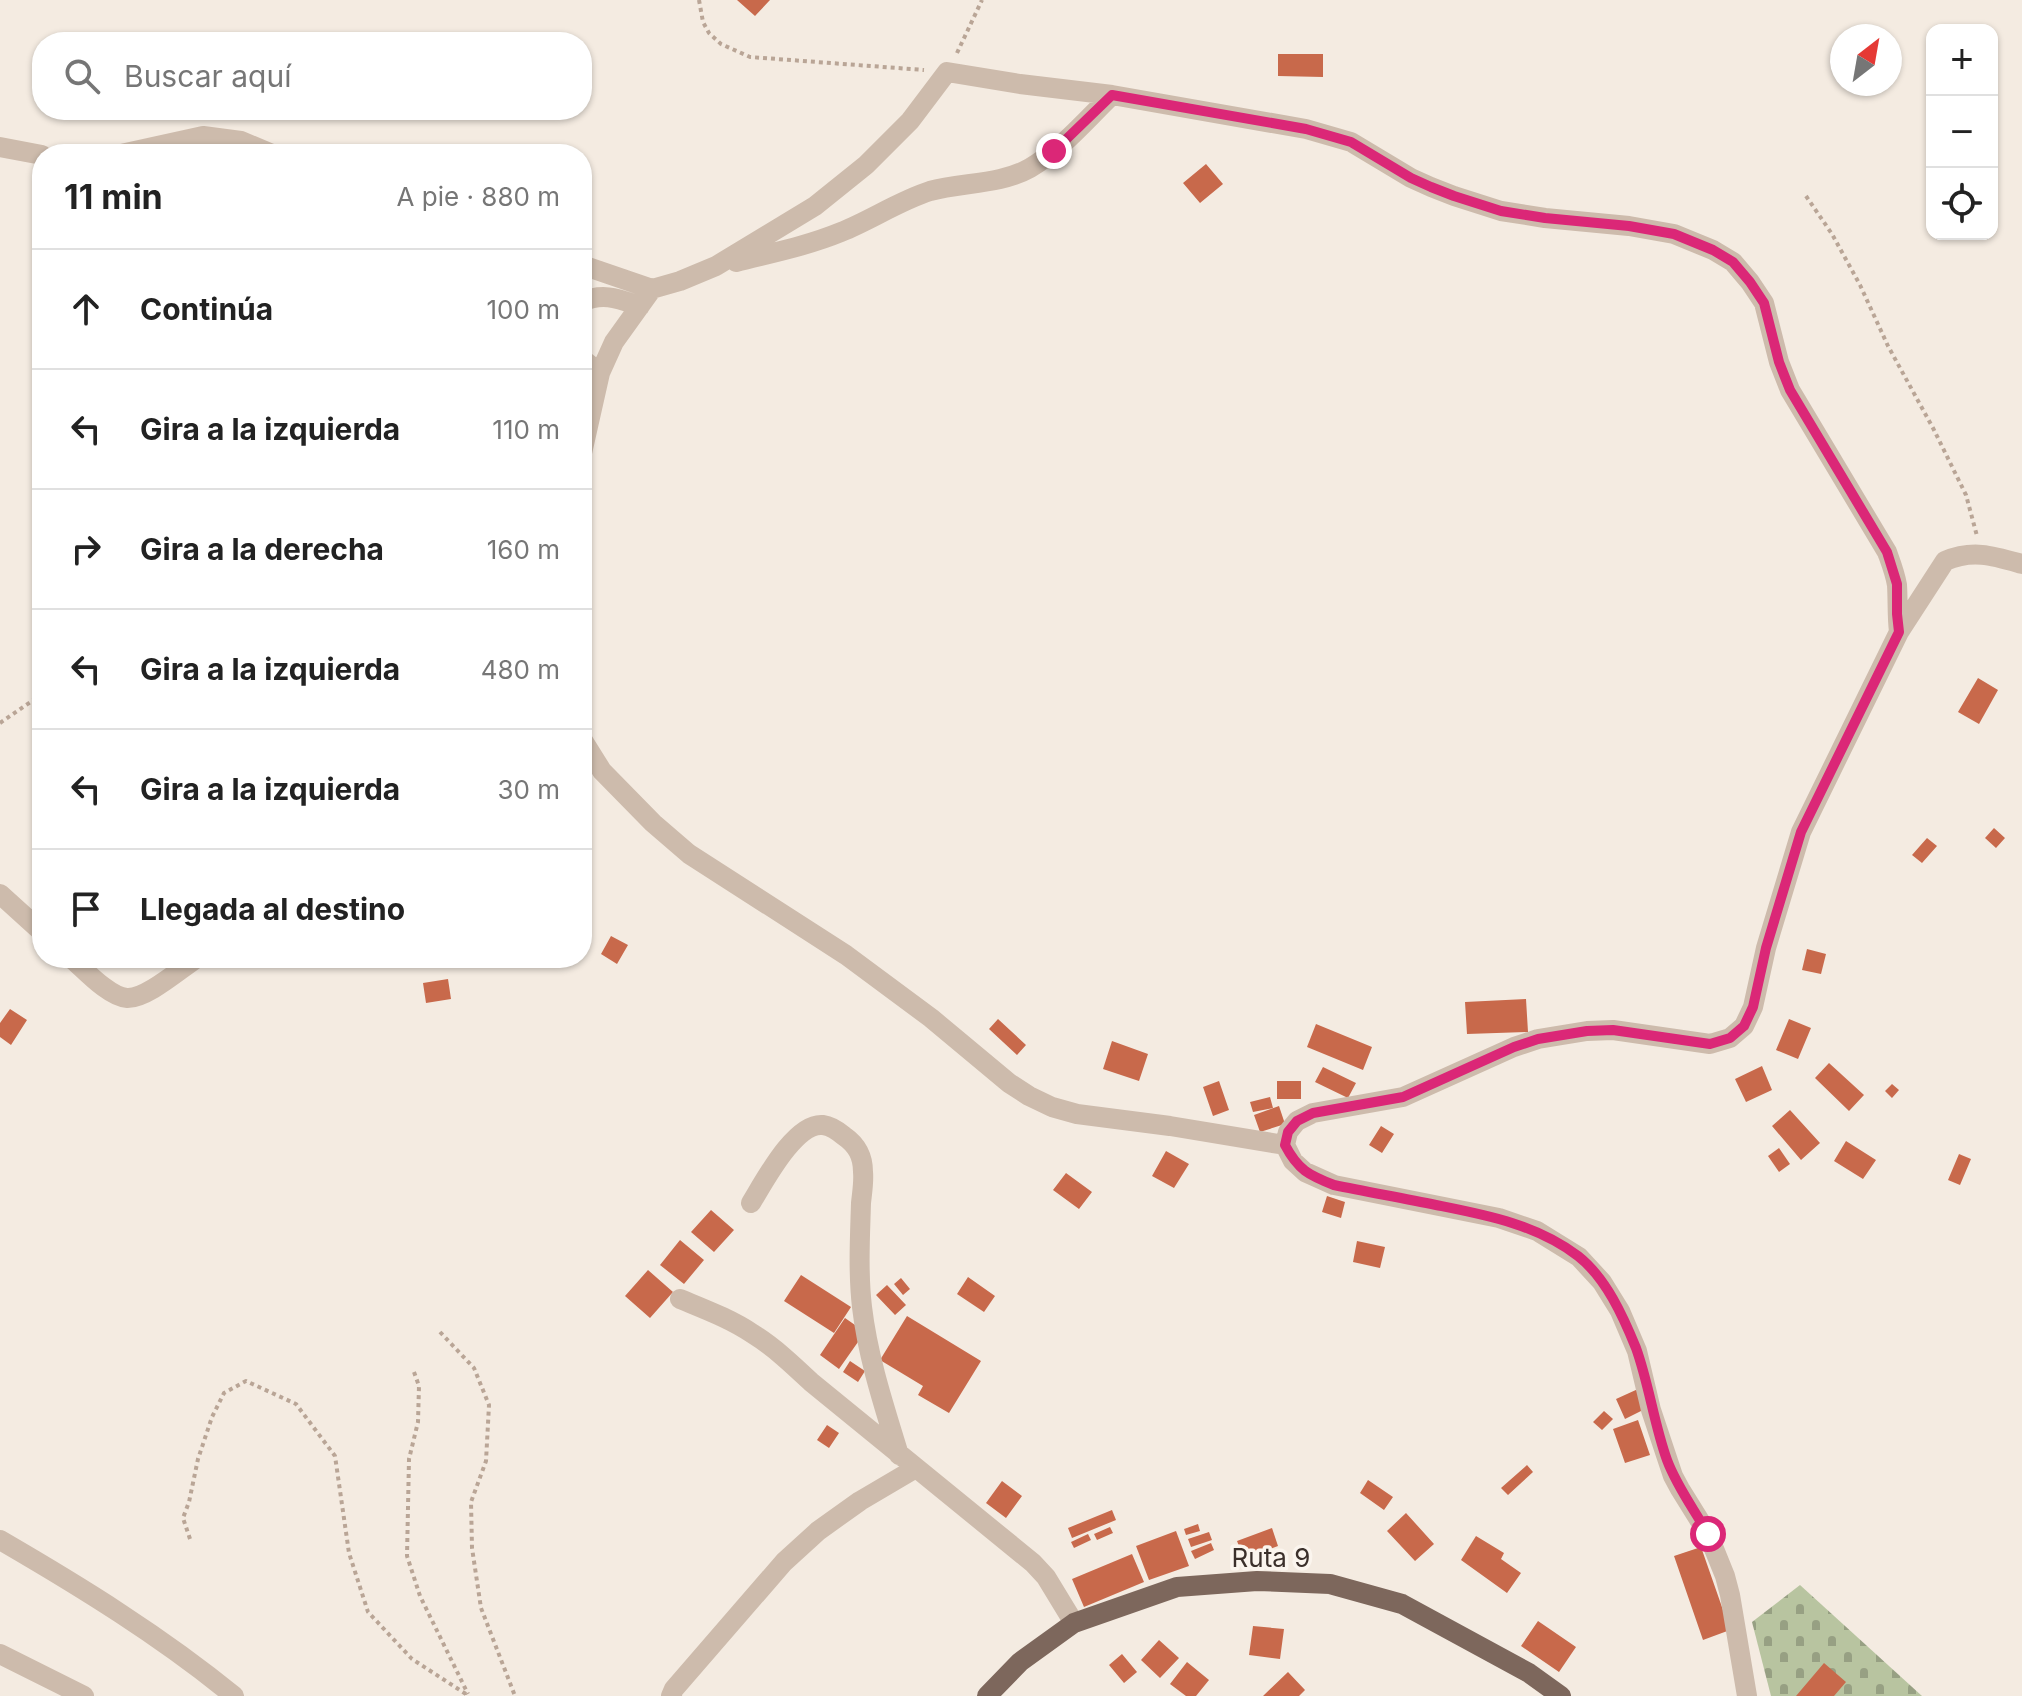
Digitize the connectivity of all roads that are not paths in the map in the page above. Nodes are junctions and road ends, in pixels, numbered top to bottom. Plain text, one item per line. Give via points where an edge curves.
1 (1112, 95) junction
2 (167, 144) edge
3 (248, 144) edge
4 (0, 147) edge
5 (32, 153) edge
6 (716, 266) junction
7 (592, 268) edge
8 (652, 289) junction
9 (592, 297) edge
10 (640, 306) junction
11 (592, 367) edge
12 (600, 373) junction
13 (592, 409) edge
14 (2022, 564) edge
15 (1899, 632) junction
16 (592, 770) edge
17 (0, 894) edge
18 (32, 923) edge
19 (82, 968) edge
20 (182, 968) edge
21 (1285, 1145) junction
22 (751, 1203) dead end
23 (680, 1299) dead end
24 (899, 1455) junction
25 (916, 1468) junction
26 (1, 1543) edge
27 (1074, 1623) junction
28 (0, 1654) edge
29 (84, 1696) edge
30 (234, 1696) edge
31 (671, 1696) edge
32 (987, 1696) edge
33 (1561, 1696) edge
34 (1747, 1696) edge

1 - 6 street via 1028,169 998,180 926,192 818,241
1 - 6 street via 947,72 910,121 866,165 815,206
1 - 15 street via 1306,129 1351,142 1411,178 1501,211 1674,234 1733,262 1764,303 1790,390 1887,552 1897,584
2 - 3 street via 203,136
4 - 5 street
6 - 8 street
7 - 8 street
8 - 10 street
9 - 10 street via 614,297
10 - 12 street
11 - 12 street
12 - 13 street
14 - 15 street via 1982,553 1945,561
15 - 21 street via 1801,832 1753,1007 1744,1026 1730,1038 1710,1044 1613,1030 1538,1039 1403,1097 1313,1113 1297,1121
16 - 21 street via 689,854 846,955 1029,1096 1077,1114
17 - 18 street
19 - 20 street via 106,990 126,998 144,993
21 - 34 street via 1305,1172 1334,1185 1499,1218 1537,1231 1579,1257 1602,1282 1637,1351 1673,1476 1708,1534 1725,1576
22 - 24 street via 782,1154 808,1128 835,1129 853,1142 863,1172 863,1310 873,1368
23 - 24 street via 753,1334
24 - 25 street
25 - 27 street via 1033,1563
25 - 31 street via 860,1501 784,1562
26 - 30 street via 152,1636
27 - 32 main road, Ruta 9 via 1020,1662
27 - 33 main road, Ruta 9 via 1177,1587 1257,1581 1330,1584 1402,1604
28 - 29 street

